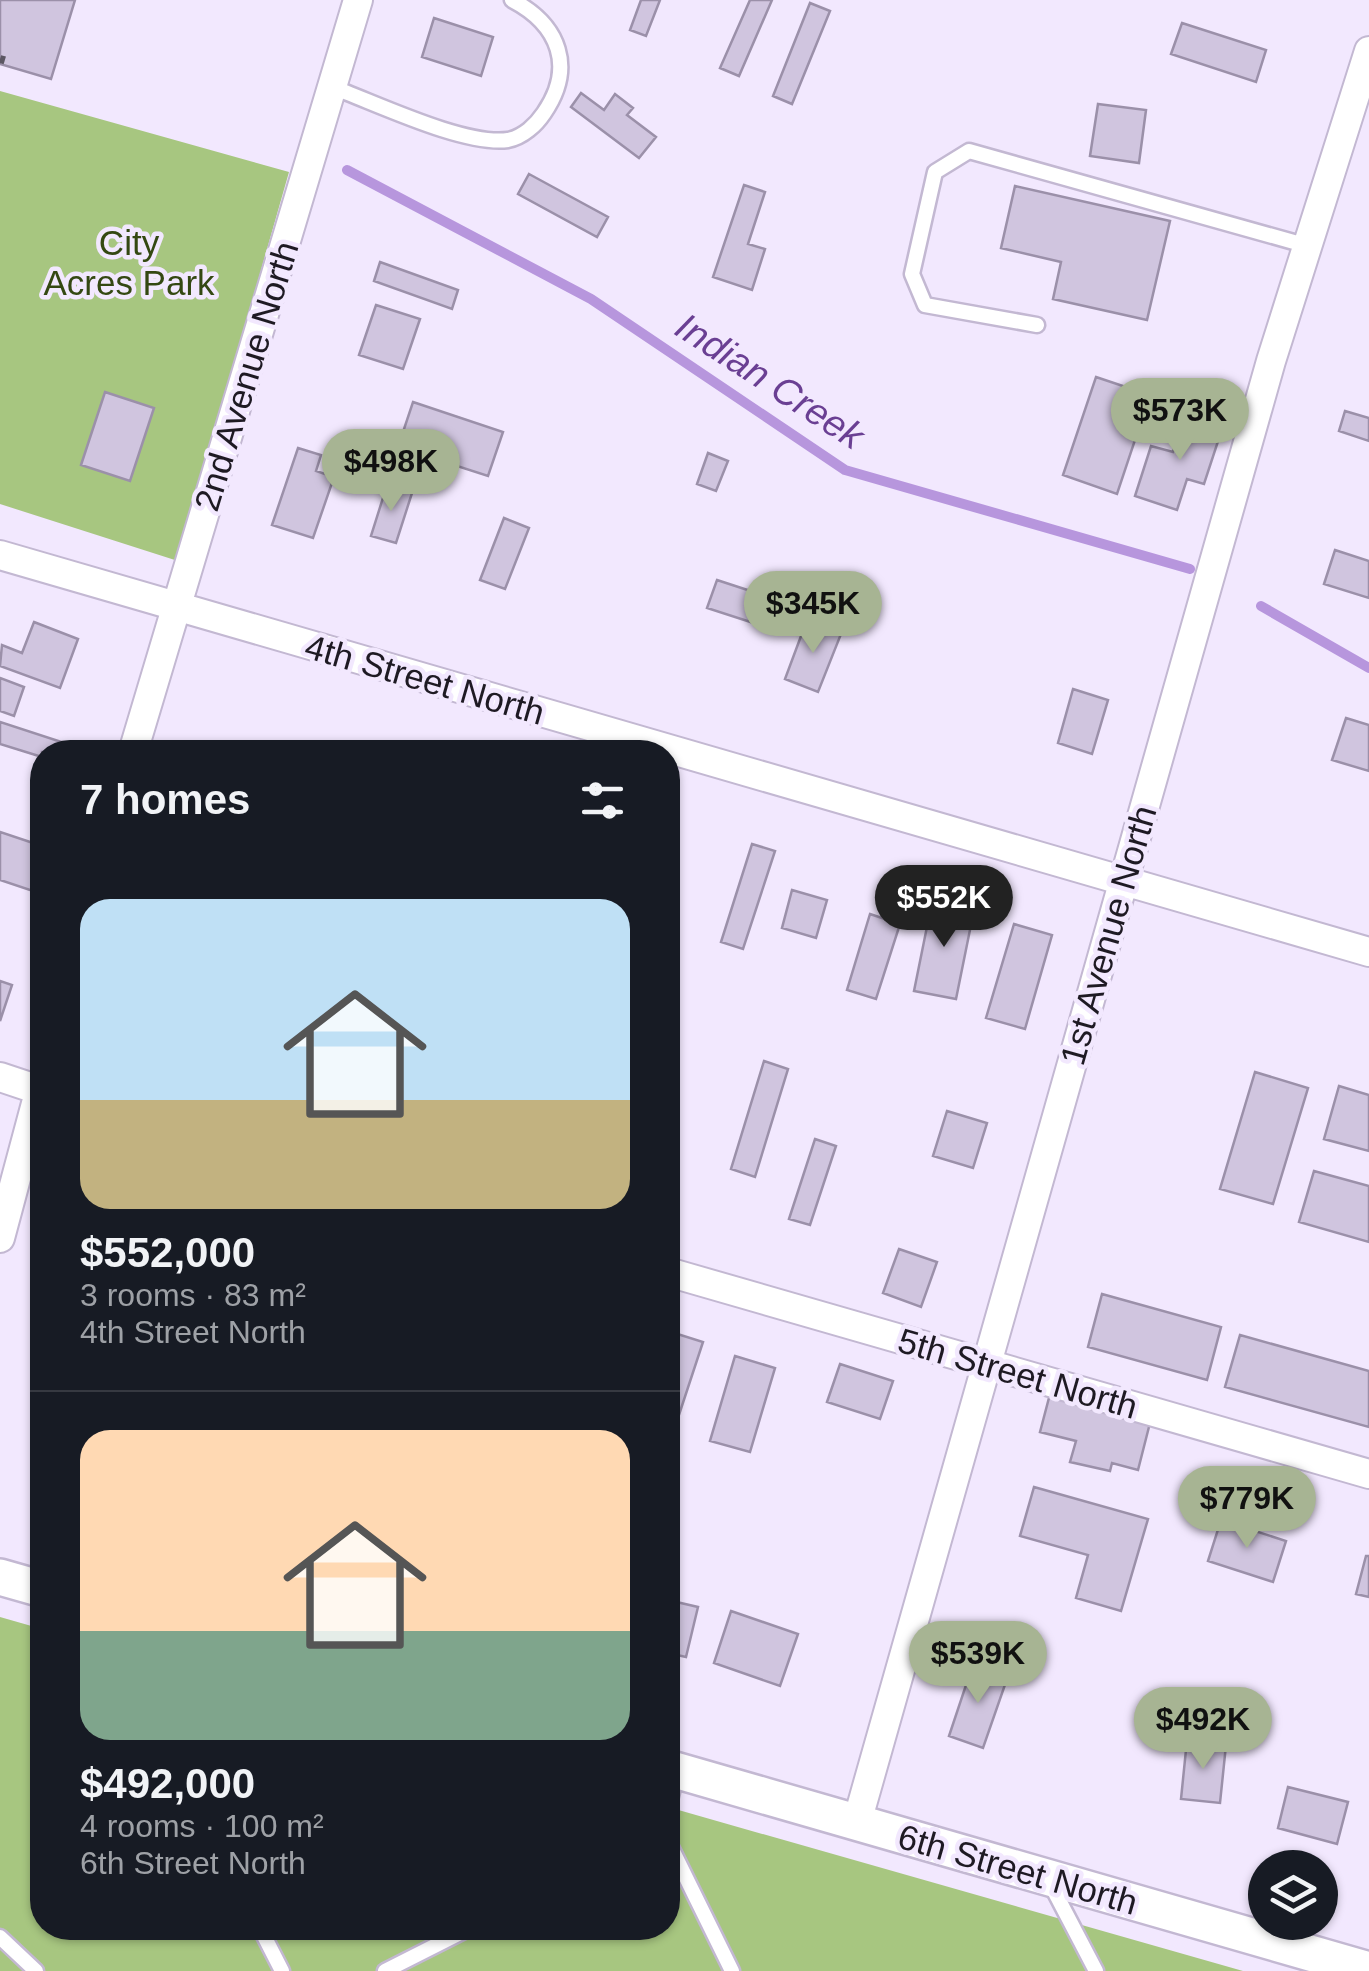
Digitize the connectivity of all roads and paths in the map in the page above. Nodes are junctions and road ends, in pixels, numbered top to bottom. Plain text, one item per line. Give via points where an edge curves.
1 (358, 0) edge
2 (512, 0) edge
3 (1369, 51) edge
4 (332, 87) junction
5 (1308, 246) junction
6 (1037, 325) dead end
7 (0, 555) edge
8 (177, 608) junction
9 (137, 740) edge
10 (635, 740) edge
11 (680, 753) edge
12 (1124, 881) junction
13 (1369, 952) edge
14 (0, 1077) edge
15 (30, 1085) edge
16 (30, 1131) edge
17 (0, 1238) edge
18 (680, 1275) edge
19 (987, 1364) junction
20 (1369, 1474) edge
21 (0, 1576) edge
22 (30, 1585) edge
23 (680, 1772) edge
24 (857, 1822) junction
25 (680, 1865) edge
26 (1047, 1877) junction
27 (0, 1937) edge
28 (266, 1940) edge
29 (446, 1940) edge
30 (1369, 1970) edge
31 (36, 1971) edge
32 (282, 1971) edge
33 (384, 1971) edge
34 (732, 1971) edge
35 (1096, 1971) edge

1 - 4 street, 2nd Avenue North
2 - 4 lane via 534,11 552,32 562,62 559,92 535,126 511,140 476,140
3 - 5 street, 1st Avenue North
4 - 8 street, 2nd Avenue North
5 - 6 lane via 970,151 935,172 912,274 918,290 925,305
5 - 12 street, 1st Avenue North
7 - 8 street, 4th Street North
8 - 9 street, 2nd Avenue North
8 - 10 street, 4th Street North
11 - 12 street, 4th Street North
12 - 13 street, 4th Street North
12 - 19 street, 1st Avenue North
14 - 15 street
16 - 17 street
18 - 19 street, 5th Street North
19 - 20 street, 5th Street North
19 - 24 street, 1st Avenue North
21 - 22 street
23 - 24 street, 6th Street North
24 - 26 street, 6th Street North
25 - 34 lane
26 - 30 street, 6th Street North
26 - 35 lane
27 - 31 lane
28 - 32 lane
29 - 33 lane

